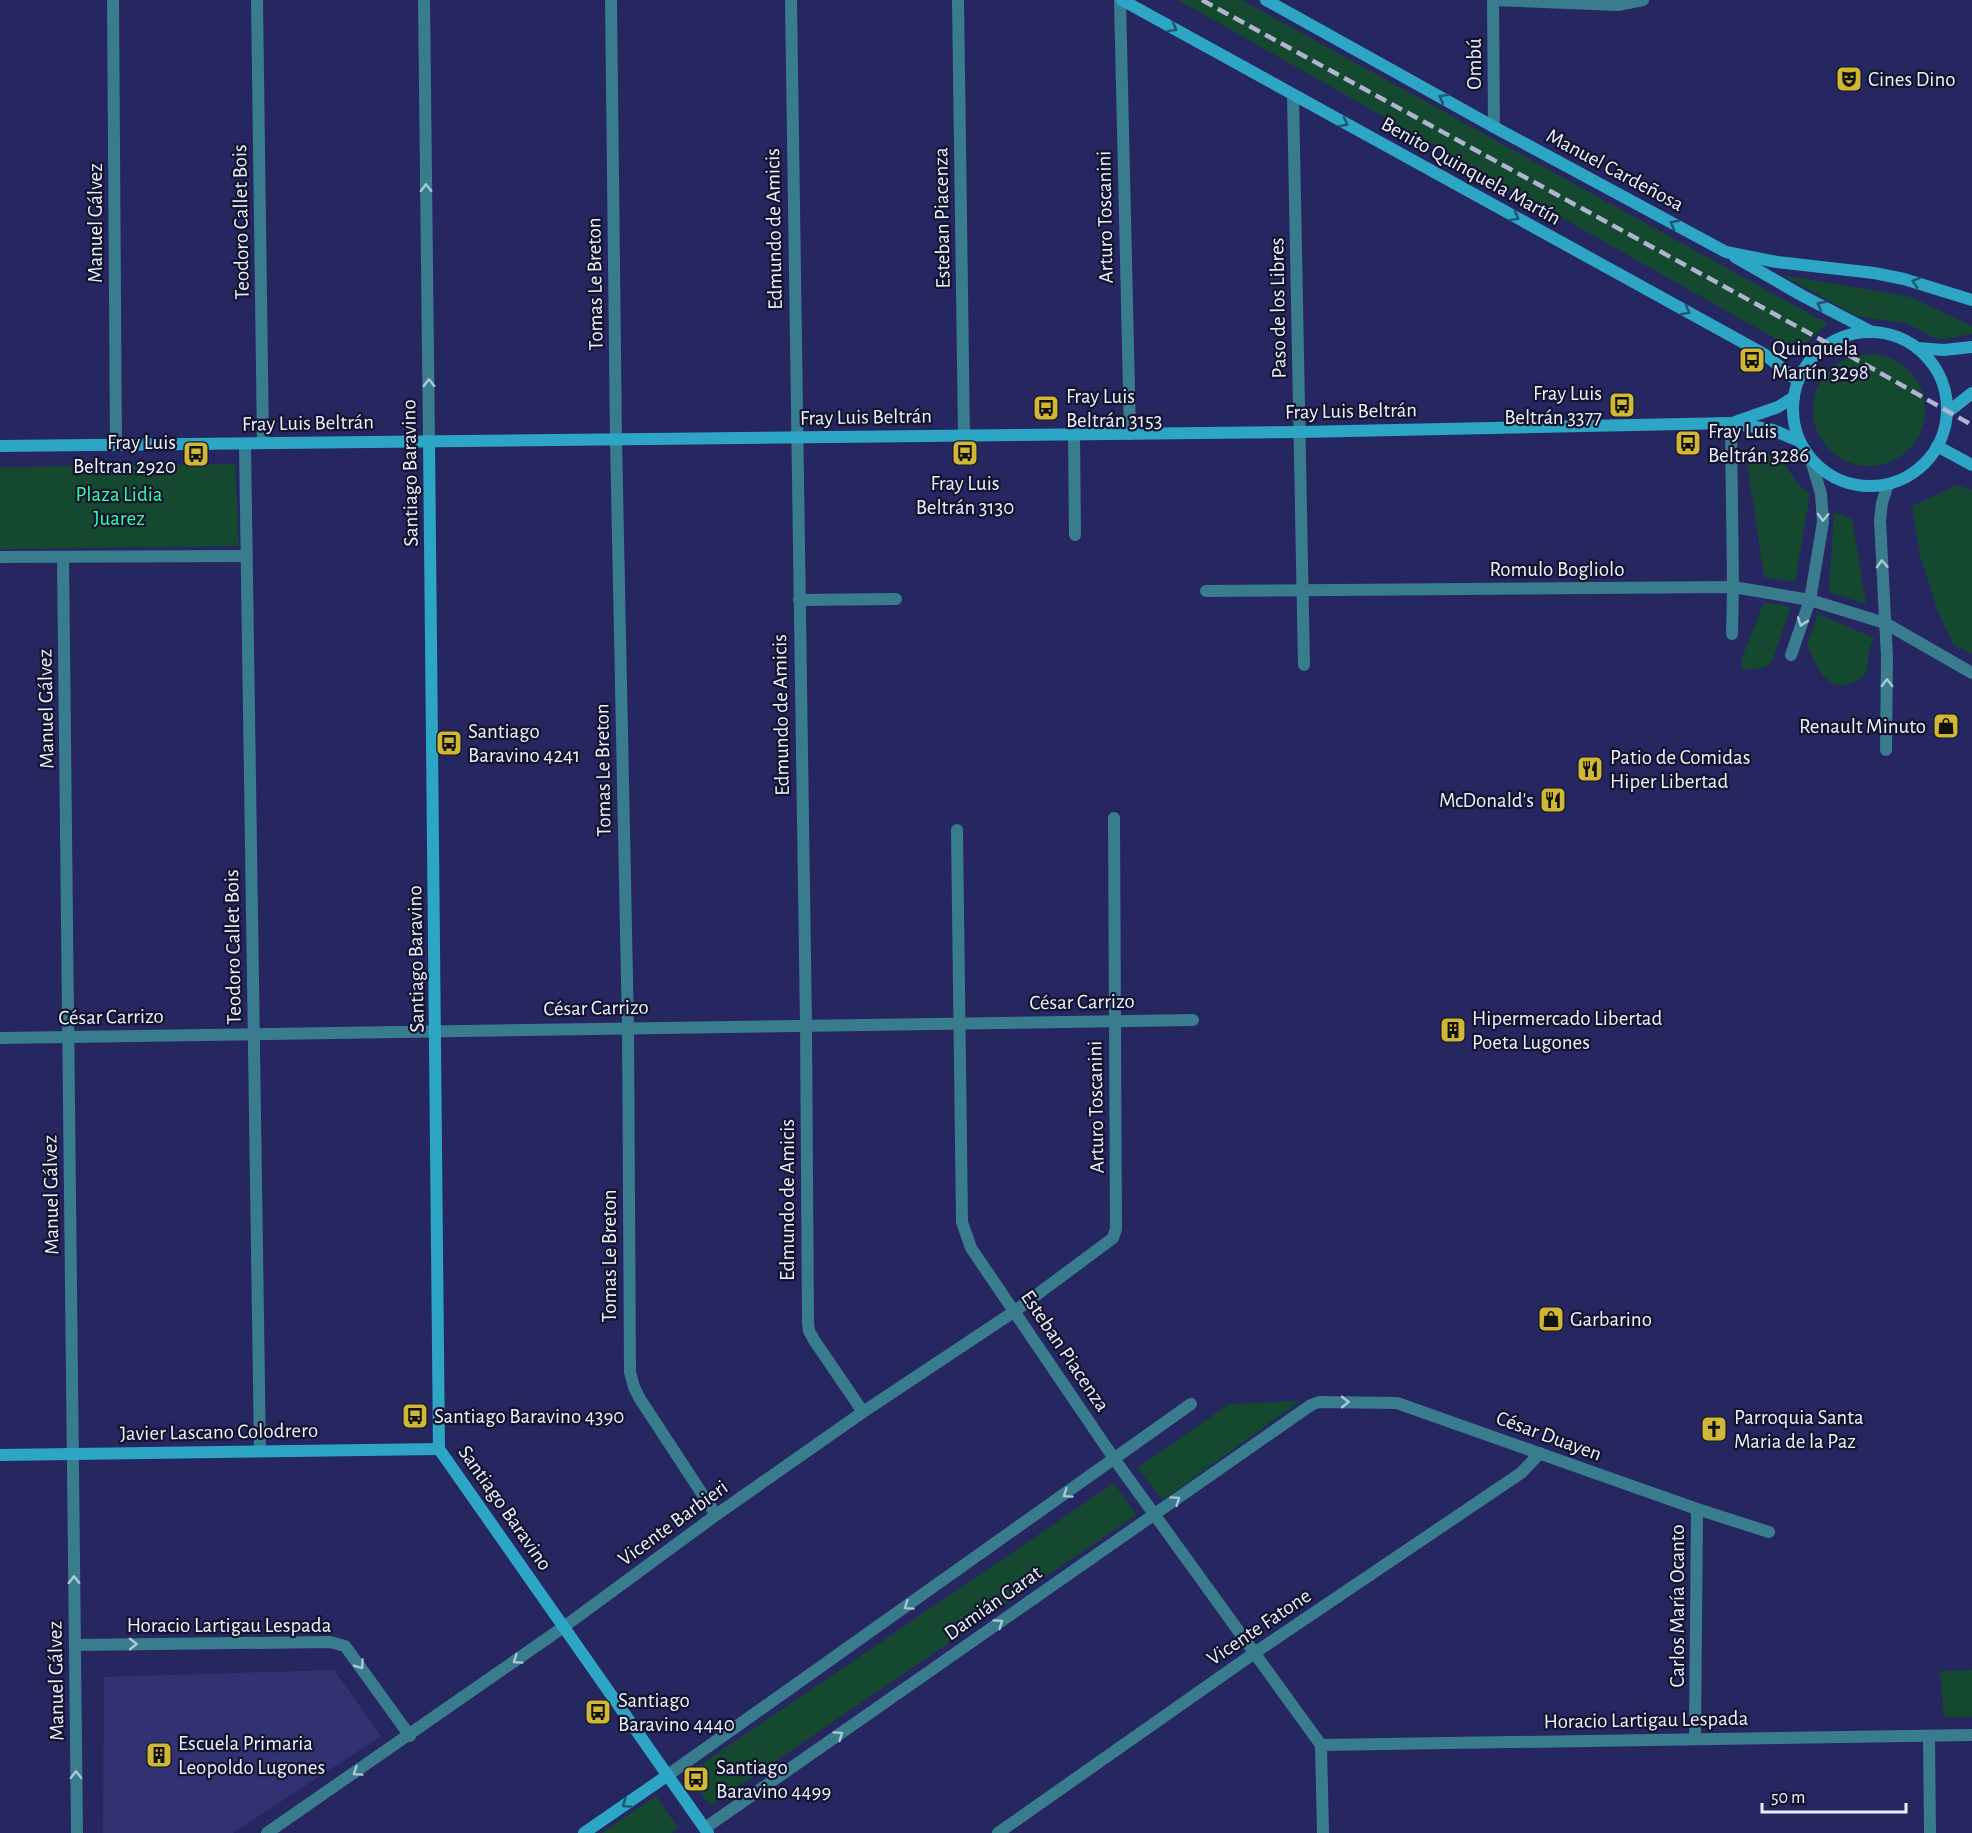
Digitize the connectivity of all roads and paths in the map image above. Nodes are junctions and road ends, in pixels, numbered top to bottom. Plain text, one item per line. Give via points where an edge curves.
1 (113, 0) edge
2 (258, 0) edge
3 (424, 0) edge
4 (611, 0) edge
5 (791, 0) edge
6 (958, 0) edge
7 (1121, 0) edge
8 (1266, 0) edge
9 (1493, 0) edge
10 (1643, 0) edge
11 (1293, 95) junction
12 (1494, 127) junction
13 (1726, 252) junction
14 (1972, 300) edge
15 (1872, 332) junction
16 (1972, 347) edge
17 (1917, 348) junction
18 (1798, 381) junction
19 (1972, 393) edge
20 (1794, 397) junction
21 (1948, 412) junction
22 (1731, 423) junction
23 (1301, 432) junction
24 (1130, 434) junction
25 (1074, 435) junction
26 (964, 436) junction
27 (797, 437) junction
28 (616, 439) junction
29 (429, 441) junction
30 (1799, 441) junction
31 (263, 443) junction
32 (245, 444) junction
33 (116, 445) junction
34 (0, 446) edge
35 (1937, 446) junction
36 (1811, 460) junction
37 (1972, 465) edge
38 (1888, 484) junction
39 (1076, 535) dead end
40 (247, 556) junction
41 (0, 557) edge
42 (63, 557) junction
43 (1733, 587) junction
44 (1206, 591) dead end
45 (1303, 591) junction
46 (896, 599) dead end
47 (799, 600) junction
48 (1810, 600) junction
49 (1885, 623) junction
50 (1732, 634) dead end
51 (1791, 655) dead end
52 (1304, 665) dead end
53 (1972, 673) edge
54 (1886, 750) dead end
55 (1114, 818) dead end
56 (957, 830) dead end
57 (1114, 1020) junction
58 (1193, 1020) dead end
59 (960, 1024) junction
60 (806, 1026) junction
61 (627, 1028) junction
62 (436, 1030) junction
63 (254, 1035) junction
64 (69, 1037) junction
65 (0, 1038) edge
66 (1104, 1246) joint
67 (1015, 1311) junction
68 (1191, 1404) dead end
69 (1311, 1405) joint
70 (863, 1412) junction
71 (439, 1449) junction
72 (260, 1450) junction
73 (1540, 1453) junction
74 (74, 1454) junction
75 (0, 1455) edge
76 (1115, 1460) junction
77 (1696, 1509) junction
78 (716, 1515) junction
79 (1155, 1515) junction
80 (1769, 1532) dead end
81 (565, 1626) junction
82 (75, 1645) junction
83 (1253, 1654) junction
84 (1972, 1735) edge
85 (410, 1736) junction
86 (1929, 1736) junction
87 (1695, 1738) junction
88 (1321, 1746) junction
89 (668, 1775) junction
90 (703, 1831) edge
91 (77, 1833) edge
92 (267, 1833) edge
93 (584, 1833) edge
94 (998, 1833) edge
95 (1323, 1833) edge
96 (1930, 1833) edge

1 - 33 street, Manuel Gálvez
2 - 31 street, Teodoro Callet Bois
29 -> 3 street, Santiago Baravino
4 - 28 street, Tomas Le Breton
5 - 27 street, Edmundo de Amicis
6 - 26 street, Esteban Piacenza
7 -> 11 main road, Benito Quinquela Martín
7 - 24 street, Arturo Toscanini
12 -> 8 main road, Manuel Cardeñosa
9 - 10 street via 1618,5
9 - 12 street, Ombú
11 -> 18 main road, Benito Quinquela Martín via 1764,354
11 - 23 street, Paso de los Libres
13 -> 12 main road, Manuel Cardeñosa
14 -> 13 main road, Manuel Cardeñosa via 1874,273
15 -> 13 main road
15 - 17 main road via 1891,335
15 - 18 main road via 1853,334 1828,344 1816,352
16 - 17 main road
17 - 21 main road via 1938,374
18 - 20 main road
19 - 21 main road
20 - 22 main road via 1778,407
20 - 30 main road via 1793,419
21 - 35 main road
22 - 23 main road, Fray Luis Beltrán
22 - 30 main road via 1773,430
22 - 43 street
23 - 24 main road, Fray Luis Beltrán
23 - 45 street, Paso de los Libres
24 - 25 main road, Fray Luis Beltrán
25 - 26 main road, Fray Luis Beltrán
25 - 39 street
26 - 27 main road, Fray Luis Beltrán
27 - 28 main road, Fray Luis Beltrán
27 - 47 street, Edmundo de Amicis
28 - 29 main road, Fray Luis Beltrán
28 - 61 street, Tomas Le Breton
29 - 31 main road, Fray Luis Beltrán
29 - 62 main road, Santiago Baravino
30 - 36 main road
31 - 32 main road, Fray Luis Beltrán
32 - 33 main road, Fray Luis Beltrán
32 - 40 street, Teodoro Callet Bois
33 - 34 main road, Fray Luis Beltrán
35 - 37 main road
35 - 38 main road via 1915,471
36 - 38 main road via 1847,483
36 -> 48 street via 1824,508
49 -> 38 street via 1880,520
40 - 42 street
40 - 63 street, Teodoro Callet Bois
41 - 42 street
42 - 64 street, Manuel Gálvez
43 - 45 street, Romulo Bogliolo
43 - 48 street, Romulo Bogliolo
43 - 50 street
44 - 45 street, Romulo Bogliolo
45 - 52 street, Paso de los Libres
46 - 47 street
47 - 60 street, Edmundo de Amicis
48 - 49 street, Romulo Bogliolo
48 -> 51 street
49 - 53 street, Romulo Bogliolo
54 -> 49 street
55 - 57 street, Arturo Toscanini
56 - 59 street, Esteban Piacenza
57 - 58 street, César Carrizo
57 - 59 street, César Carrizo
57 - 66 street, Arturo Toscanini via 1116,1229
59 - 60 street, César Carrizo
59 - 67 street, Esteban Piacenza via 962,1222 971,1248
60 - 61 street, César Carrizo
60 - 70 street, Edmundo de Amicis via 809,1331
61 - 62 street, César Carrizo
61 - 78 street, Tomas Le Breton via 630,1372 640,1399
62 - 63 street, César Carrizo
62 - 71 main road, Santiago Baravino
63 - 64 street, César Carrizo
63 - 72 street, Teodoro Callet Bois
64 - 65 street, César Carrizo
64 - 74 street, Manuel Gálvez
66 - 67 street, Vicente Barbieri
67 - 70 street, Vicente Barbieri
67 - 76 street, Esteban Piacenza
68 - 76 street
69 -> 73 street, César Duayen via 1396,1403
79 -> 69 street, Damián Garat
70 - 78 street, Vicente Barbieri
71 - 72 main road, Javier Lascano Colodrero
71 - 81 main road, Santiago Baravino
72 - 74 main road, Javier Lascano Colodrero
73 - 77 street, César Duayen
73 - 83 street, Vicente Fatone via 1521,1473
74 - 75 main road, Javier Lascano Colodrero
82 -> 74 street, Manuel Gálvez
76 - 79 street, Esteban Piacenza
76 -> 89 street
77 - 80 street, César Duayen
77 - 87 street, Carlos María Ocanto
78 - 81 street, Vicente Barbieri
79 - 83 street, Esteban Piacenza
90 -> 79 street, Damián Garat
81 -> 85 street, Vicente Barbieri
81 - 89 main road, Santiago Baravino
82 -> 85 street, Horacio Lartigau Lespada via 330,1642 345,1646
91 -> 82 street, Manuel Gálvez
83 - 88 street, Esteban Piacenza
83 - 94 street, Vicente Fatone
84 - 86 street, Horacio Lartigau Lespada
85 -> 92 street, Vicente Barbieri
86 - 87 street, Horacio Lartigau Lespada
86 - 96 street
87 - 88 street, Horacio Lartigau Lespada
88 - 95 street
89 - 90 main road, Santiago Baravino
89 -> 93 main road

